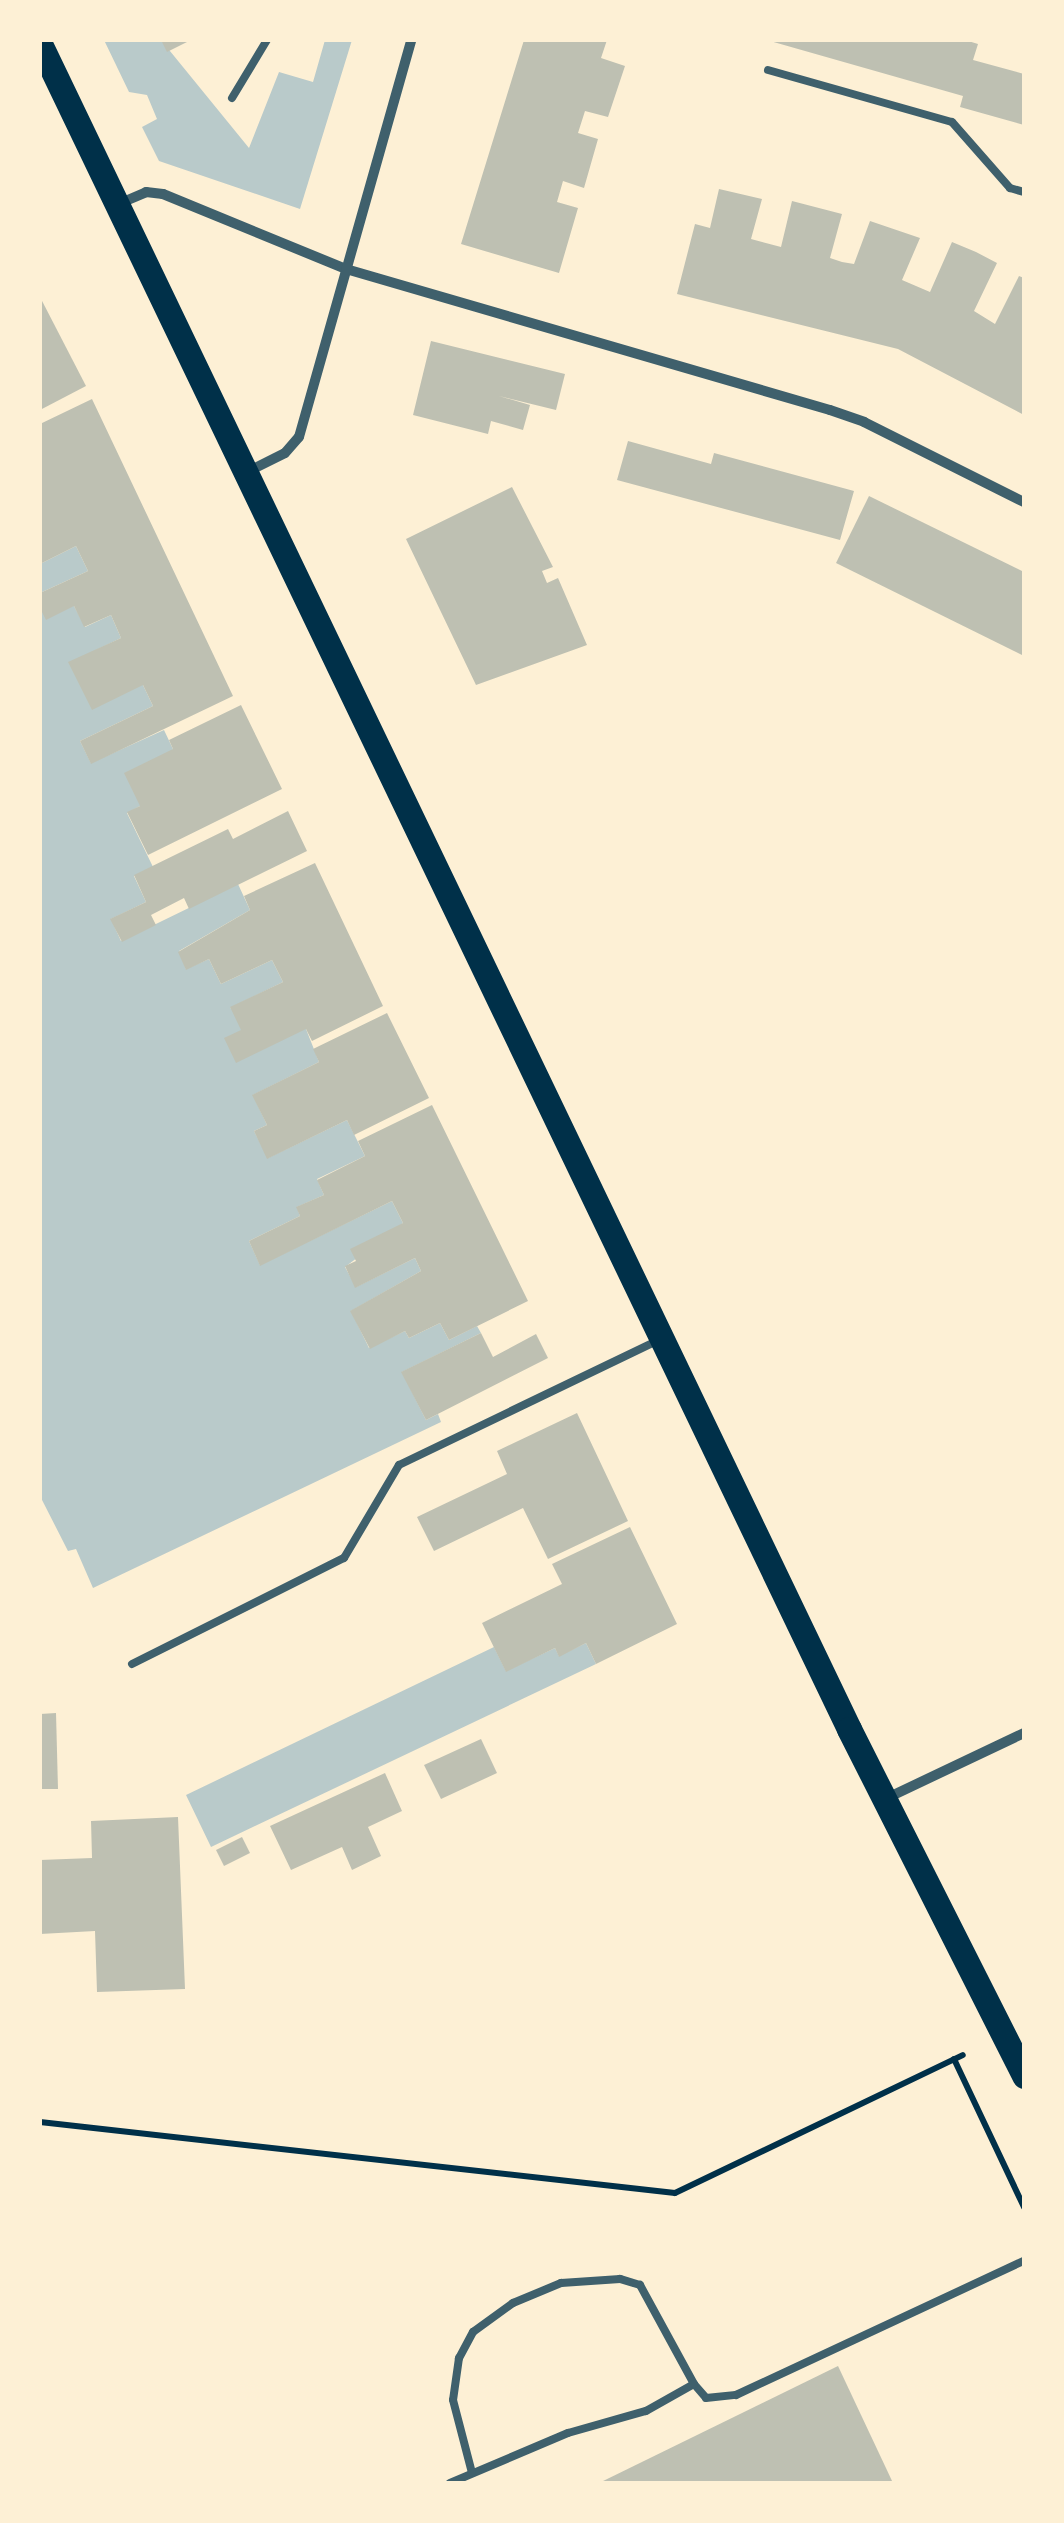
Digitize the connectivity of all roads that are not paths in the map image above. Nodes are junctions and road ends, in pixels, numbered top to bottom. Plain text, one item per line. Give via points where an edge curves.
1 (268, 40) edge
2 (412, 40) edge
3 (40, 44) edge
4 (768, 70) dead end
5 (232, 98) dead end
6 (1024, 192) edge
7 (115, 206) junction
8 (346, 269) junction
9 (247, 472) junction
10 (1024, 502) edge
11 (662, 1338) junction
12 (132, 1664) dead end
13 (1024, 1733) edge
14 (884, 1800) junction
15 (1024, 2076) edge
16 (1024, 2261) edge
17 (694, 2384) junction
18 (472, 2473) junction
19 (450, 2483) edge

1 - 5 lane
2 - 8 street
3 - 7 main road
4 - 6 lane via 952,122 1010,188
7 - 8 street via 158,192
7 - 9 main road
8 - 9 street via 299,437 285,453
8 - 10 street via 856,419
9 - 11 main road
11 - 12 lane via 399,1466 344,1558
11 - 14 main road
13 - 14 street
14 - 15 main road
16 - 17 lane via 736,2395 706,2398
17 - 18 lane via 646,2411 568,2433
17 - 18 lane via 637,2283 577,2280 538,2291 482,2322 459,2358 453,2400
18 - 19 lane

